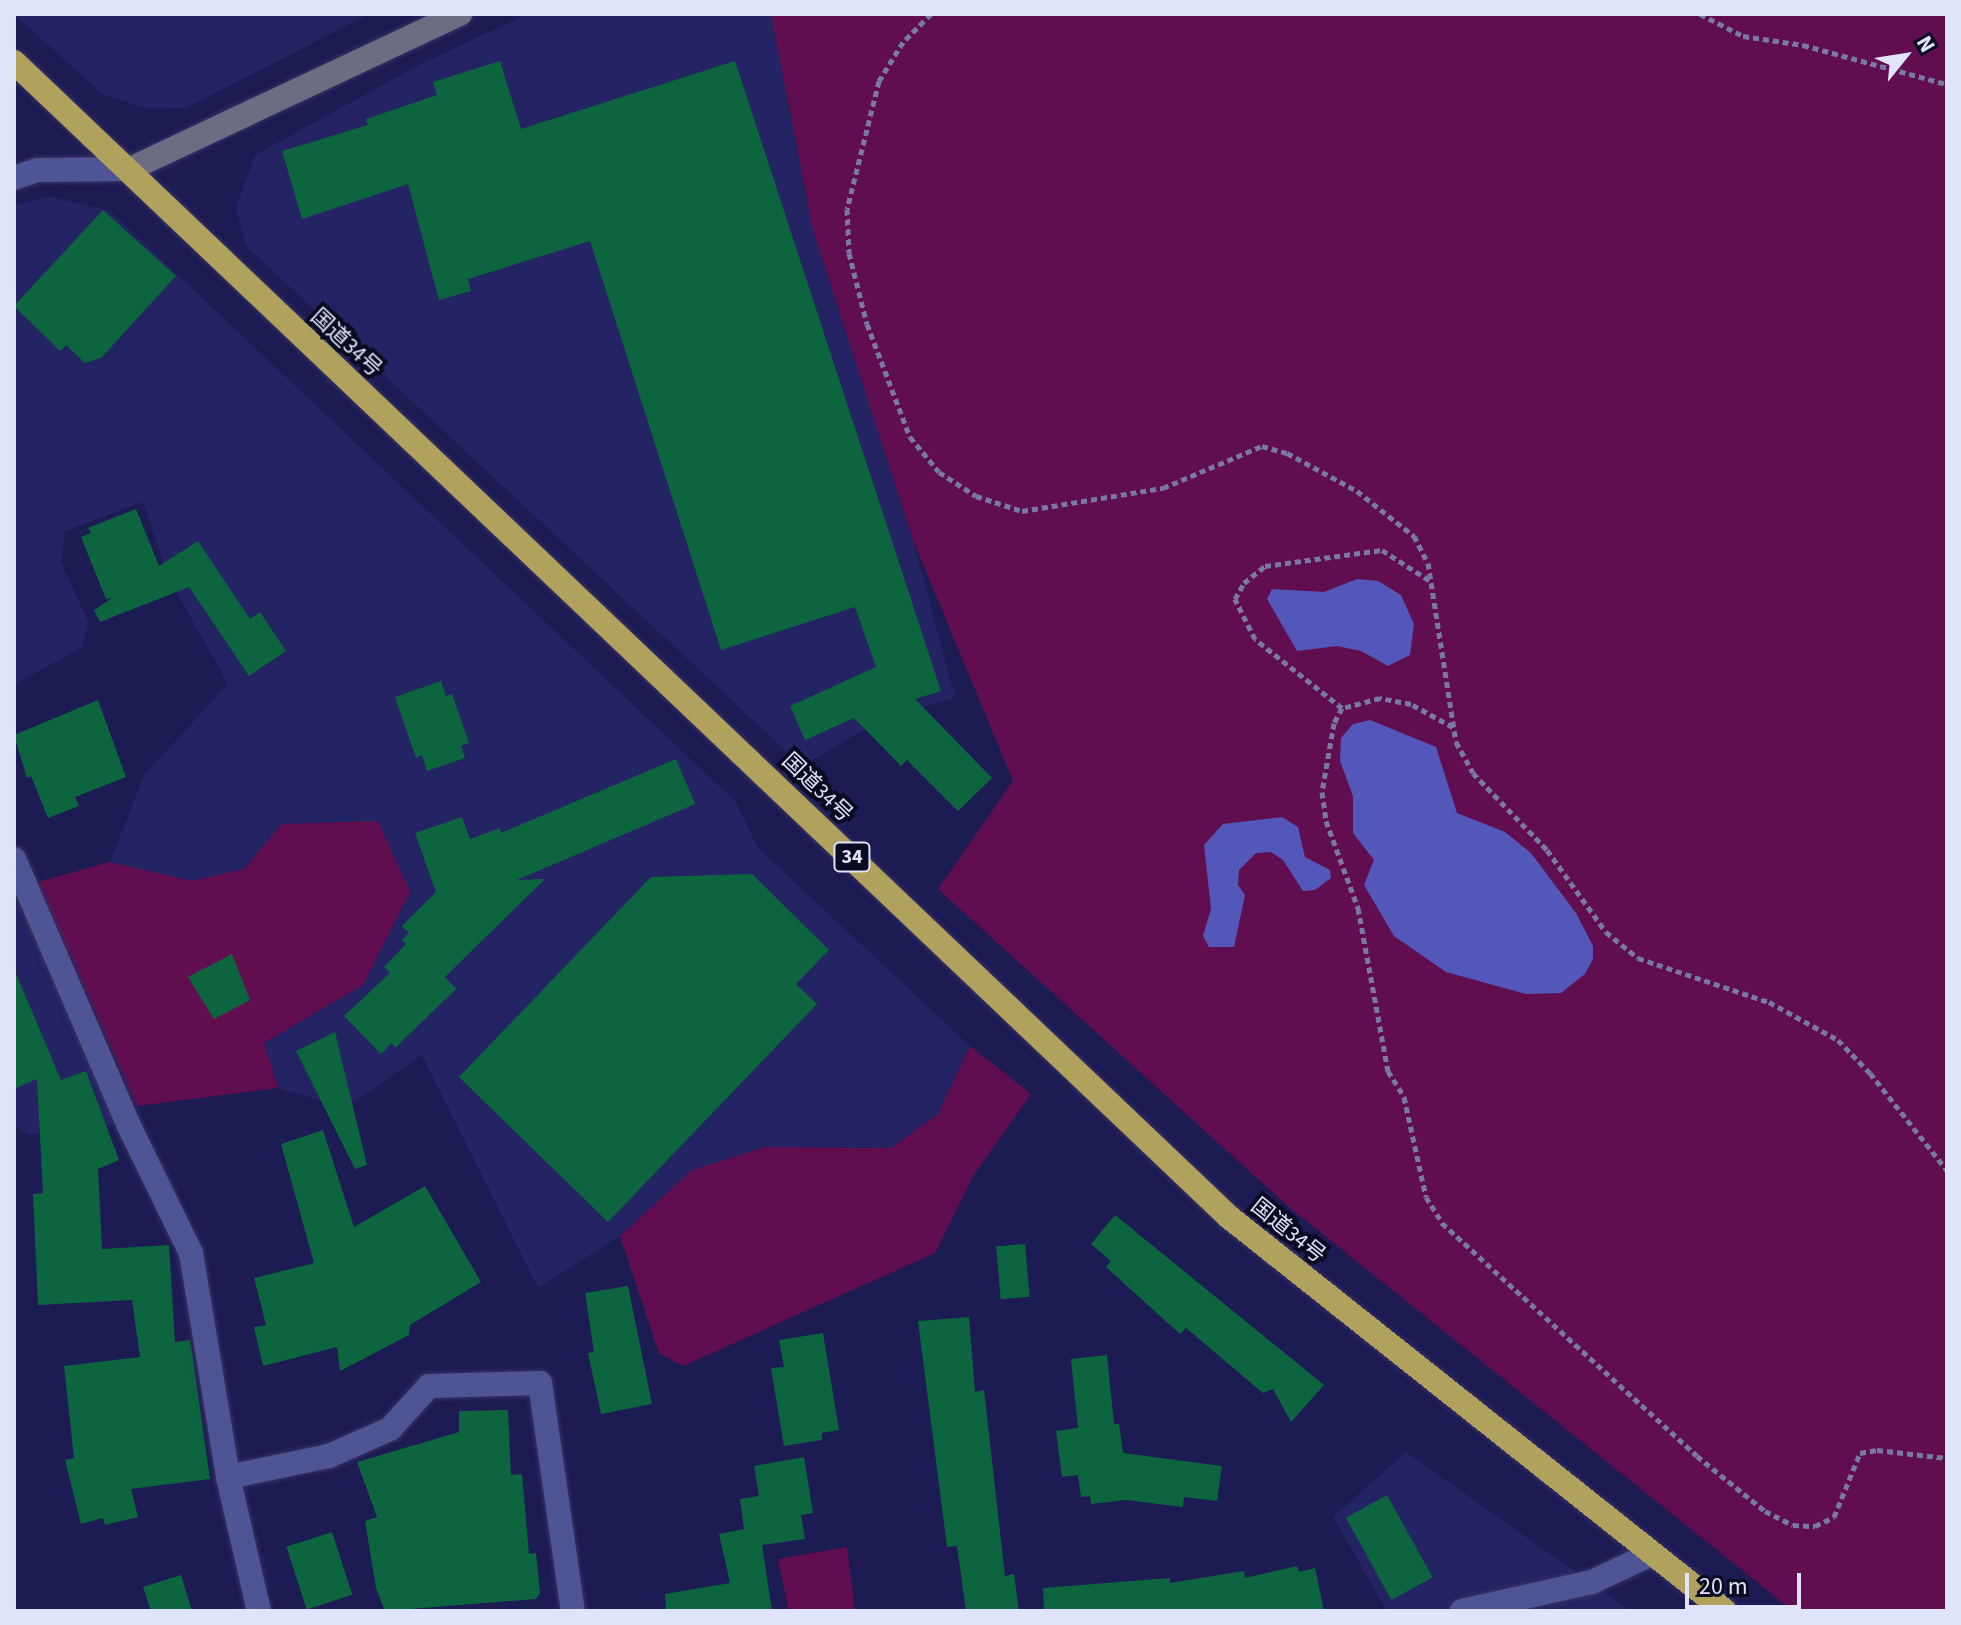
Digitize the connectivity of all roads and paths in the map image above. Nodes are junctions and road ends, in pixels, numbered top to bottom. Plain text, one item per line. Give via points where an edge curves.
1 (460, 14) edge
2 (931, 14) edge
3 (1700, 14) edge
4 (14, 62) edge
5 (1947, 84) edge
6 (130, 169) junction
7 (14, 178) edge
8 (1432, 582) junction
9 (1342, 708) junction
10 (1454, 727) junction
11 (14, 859) edge
12 (1947, 1170) edge
13 (1947, 1458) edge
14 (228, 1477) junction
15 (1649, 1555) junction
16 (259, 1611) edge
17 (573, 1611) edge
18 (1462, 1611) edge
19 (1725, 1611) edge

1 - 6 street
2 - 8 path via 903,42 879,81 847,209 849,253 881,365 910,437 939,472 976,496 1022,511 1163,488 1262,446 1287,453 1380,509 1414,536
3 - 5 path via 1743,36 1803,45
4 - 6 highway, 国道34号 / 34
6 - 7 street via 37,170
6 - 15 highway, 国道34号 / 34 via 198,240 1229,1217
8 - 9 path via 1382,550 1265,566 1244,583 1235,599 1255,639
8 - 10 path
9 - 10 path via 1380,698 1411,704
9 - 13 path via 1323,768 1326,821 1358,908 1388,1071 1404,1097 1426,1197 1442,1223 1697,1456 1765,1511 1793,1525 1815,1526 1834,1517 1860,1453
10 - 12 path via 1473,773 1547,850 1606,932 1638,958 1769,1002 1838,1040
11 - 14 street via 129,1126 191,1253
14 - 16 street
14 - 17 street via 329,1456 390,1429 429,1386 540,1383
15 - 18 street via 1592,1582
15 - 19 highway, 国道34号 / 34

